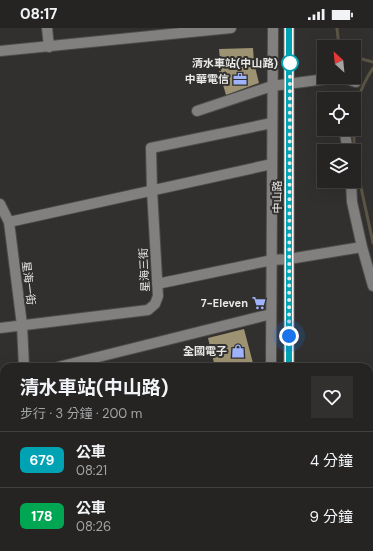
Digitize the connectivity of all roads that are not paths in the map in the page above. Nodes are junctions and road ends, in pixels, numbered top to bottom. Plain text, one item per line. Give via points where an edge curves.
1 (47, 28) edge
2 (231, 28) edge
3 (273, 28) edge
4 (289, 28) edge
5 (193, 30) edge
6 (142, 33) edge
7 (49, 47) junction
8 (0, 51) edge
9 (317, 80) edge
10 (290, 84) junction
11 (272, 86) junction
12 (197, 111) dead end
13 (272, 123) junction
14 (272, 164) junction
15 (351, 188) edge
16 (152, 190) junction
17 (0, 204) edge
18 (9, 222) junction
19 (362, 247) junction
20 (289, 259) junction
21 (272, 260) junction
22 (157, 284) junction
23 (373, 286) edge
24 (271, 314) junction
25 (22, 325) junction
26 (0, 328) edge
27 (24, 363) edge
28 (74, 363) edge
29 (271, 363) edge
30 (289, 363) edge

1 - 7 street
2 - 5 street
3 - 11 street, 中山路
4 - 10 street, 中山路
5 - 6 street
6 - 7 street
7 - 8 street
9 - 10 street
10 - 11 street
10 - 20 street, 中山路
11 - 12 street
11 - 13 street, 中山路
13 - 14 street, 中山路
13 - 16 street, 星海三街 via 151,148
14 - 16 street
14 - 21 street, 中山路
15 - 19 street
16 - 18 street
16 - 22 street, 星海三街
17 - 18 street, 星海一街
18 - 25 street, 星海一街
19 - 20 street
19 - 23 street
20 - 21 street
20 - 30 street, 中山路
21 - 22 street
21 - 24 street, 中山路
22 - 25 street, 星海三街 via 158,296 155,304 148,310
24 - 28 street
24 - 29 street, 中山路
25 - 26 street, 星海三街
25 - 27 street, 星海一街

